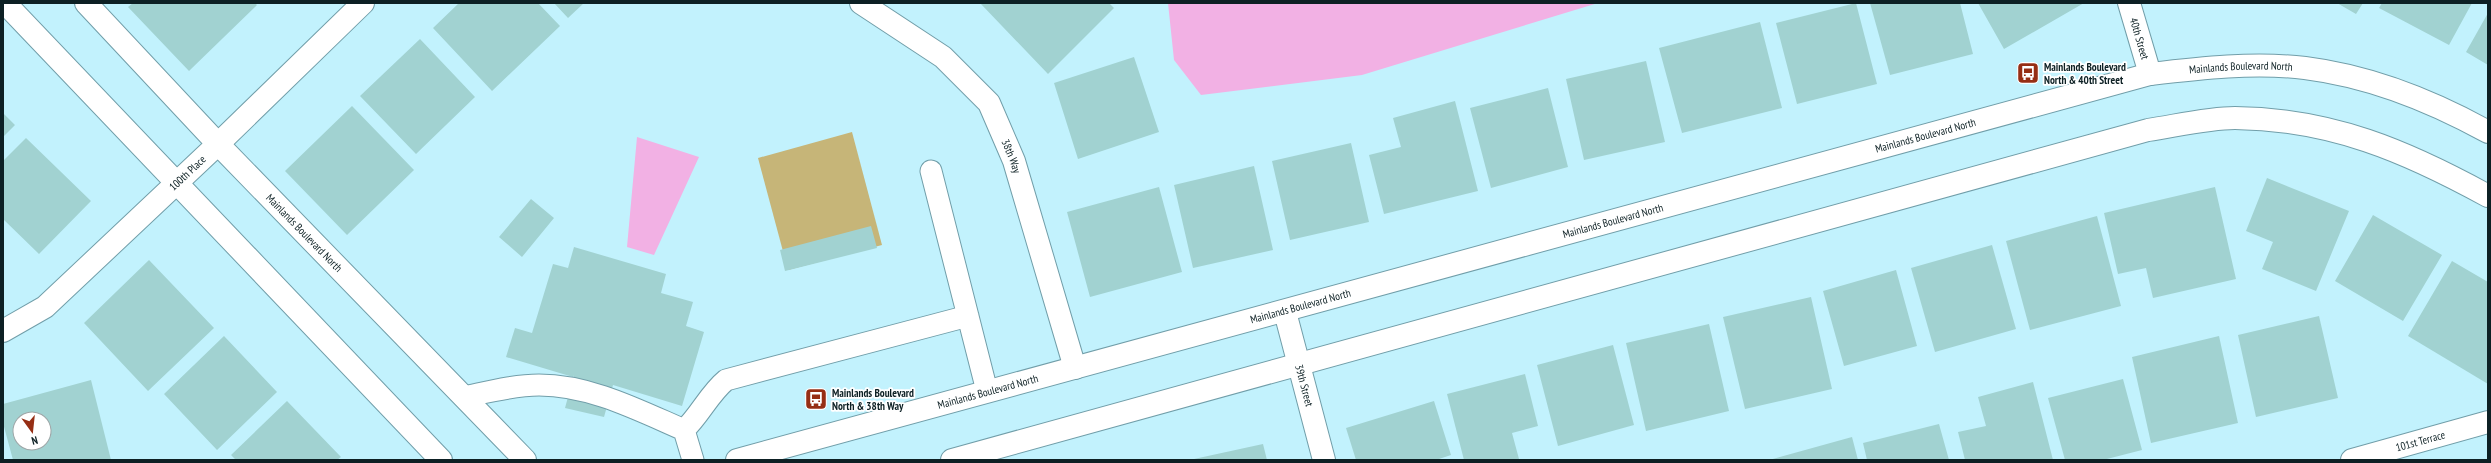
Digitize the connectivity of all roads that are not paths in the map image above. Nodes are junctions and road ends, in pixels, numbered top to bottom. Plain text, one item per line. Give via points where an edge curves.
1 (5, 3) edge
2 (86, 3) edge
3 (363, 3) edge
4 (860, 3) edge
5 (2129, 3) edge
6 (2150, 74) junction
7 (2488, 132) edge
8 (218, 144) junction
9 (931, 171) dead end
10 (176, 181) junction
11 (2488, 196) edge
12 (1285, 312) junction
13 (968, 316) junction
14 (3, 330) edge
15 (1299, 364) junction
16 (1075, 368) junction
17 (987, 391) junction
18 (464, 397) junction
19 (2488, 422) edge
20 (684, 430) junction
21 (441, 460) edge
22 (524, 460) edge
23 (693, 460) edge
24 (737, 460) edge
25 (952, 460) edge
26 (1324, 460) edge
27 (2352, 460) edge

1 - 10 street
2 - 8 street, Mainlands Boulevard North
3 - 8 street, 100th Place
4 - 16 street, 38th Way via 943,57 989,103 1014,161
5 - 6 street, 40th Street
6 - 7 street, Mainlands Boulevard North via 2220,66 2305,68 2385,86 2454,113
6 - 12 street, Mainlands Boulevard North
8 - 10 street, 100th Place
8 - 18 street, Mainlands Boulevard North
9 - 13 lane
10 - 14 street, 100th Place via 45,307
10 - 21 street
11 - 15 street via 2434,166 2372,142 2310,124 2234,118 2203,122 2148,130
12 - 15 street, 39th Street
12 - 16 street, Mainlands Boulevard North
13 - 17 lane
13 - 20 lane via 726,380 714,390 698,416
15 - 25 street
15 - 26 street, 39th Street
16 - 17 street, Mainlands Boulevard North
17 - 24 street, Mainlands Boulevard North
18 - 20 lane via 502,388 539,385 568,387 615,400
18 - 22 street, Mainlands Boulevard North
19 - 27 street, 101st Terrace
20 - 23 lane

